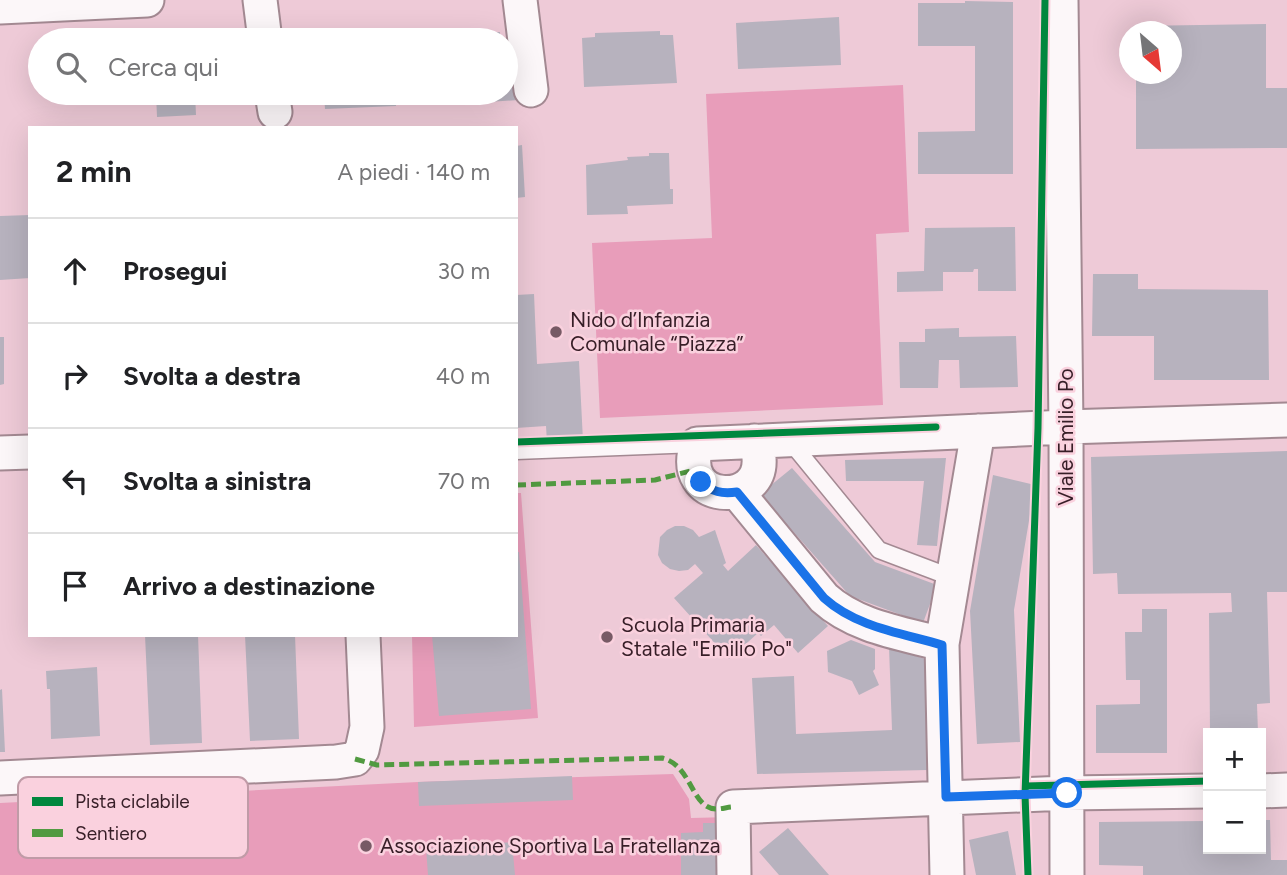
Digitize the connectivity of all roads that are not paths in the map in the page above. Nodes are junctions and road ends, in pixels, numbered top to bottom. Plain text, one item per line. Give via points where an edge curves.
1 (147, 0) edge
2 (260, 0) edge
3 (520, 0) edge
4 (1061, 0) edge
5 (0, 7) edge
6 (264, 28) edge
7 (530, 90) dead end
8 (1287, 420) edge
9 (1066, 427) junction
10 (978, 431) junction
11 (789, 440) junction
12 (754, 441) junction
13 (697, 444) junction
14 (518, 451) edge
15 (28, 452) edge
16 (0, 453) edge
17 (737, 492) junction
18 (953, 578) junction
19 (363, 637) edge
20 (942, 645) junction
21 (18, 777) edge
22 (21, 777) edge
23 (0, 778) edge
24 (1287, 790) edge
25 (1203, 791) edge
26 (1266, 791) edge
27 (1067, 793) junction
28 (946, 797) junction
29 (734, 875) edge
30 (947, 875) edge
31 (1067, 875) edge

1 - 5 street
2 - 6 street
3 - 7 street
4 - 9 street, Viale Emilio Po
8 - 9 street
9 - 10 street
9 - 27 street, Viale Emilio Po
10 - 11 street
10 - 18 street
11 - 12 street
11 - 18 lane via 879,550
12 - 13 street
12 - 17 street via 757,472
13 - 14 lane
13 - 17 street via 694,470 701,482 724,494
15 - 16 street
17 - 20 street via 839,612
18 - 20 street
19 - 22 street via 367,727 355,759
20 - 28 street
21 - 23 street
24 - 26 street
25 - 27 street
27 - 28 street
27 - 31 street, Viale Emilio Po
28 - 29 street via 733,807
28 - 30 street

